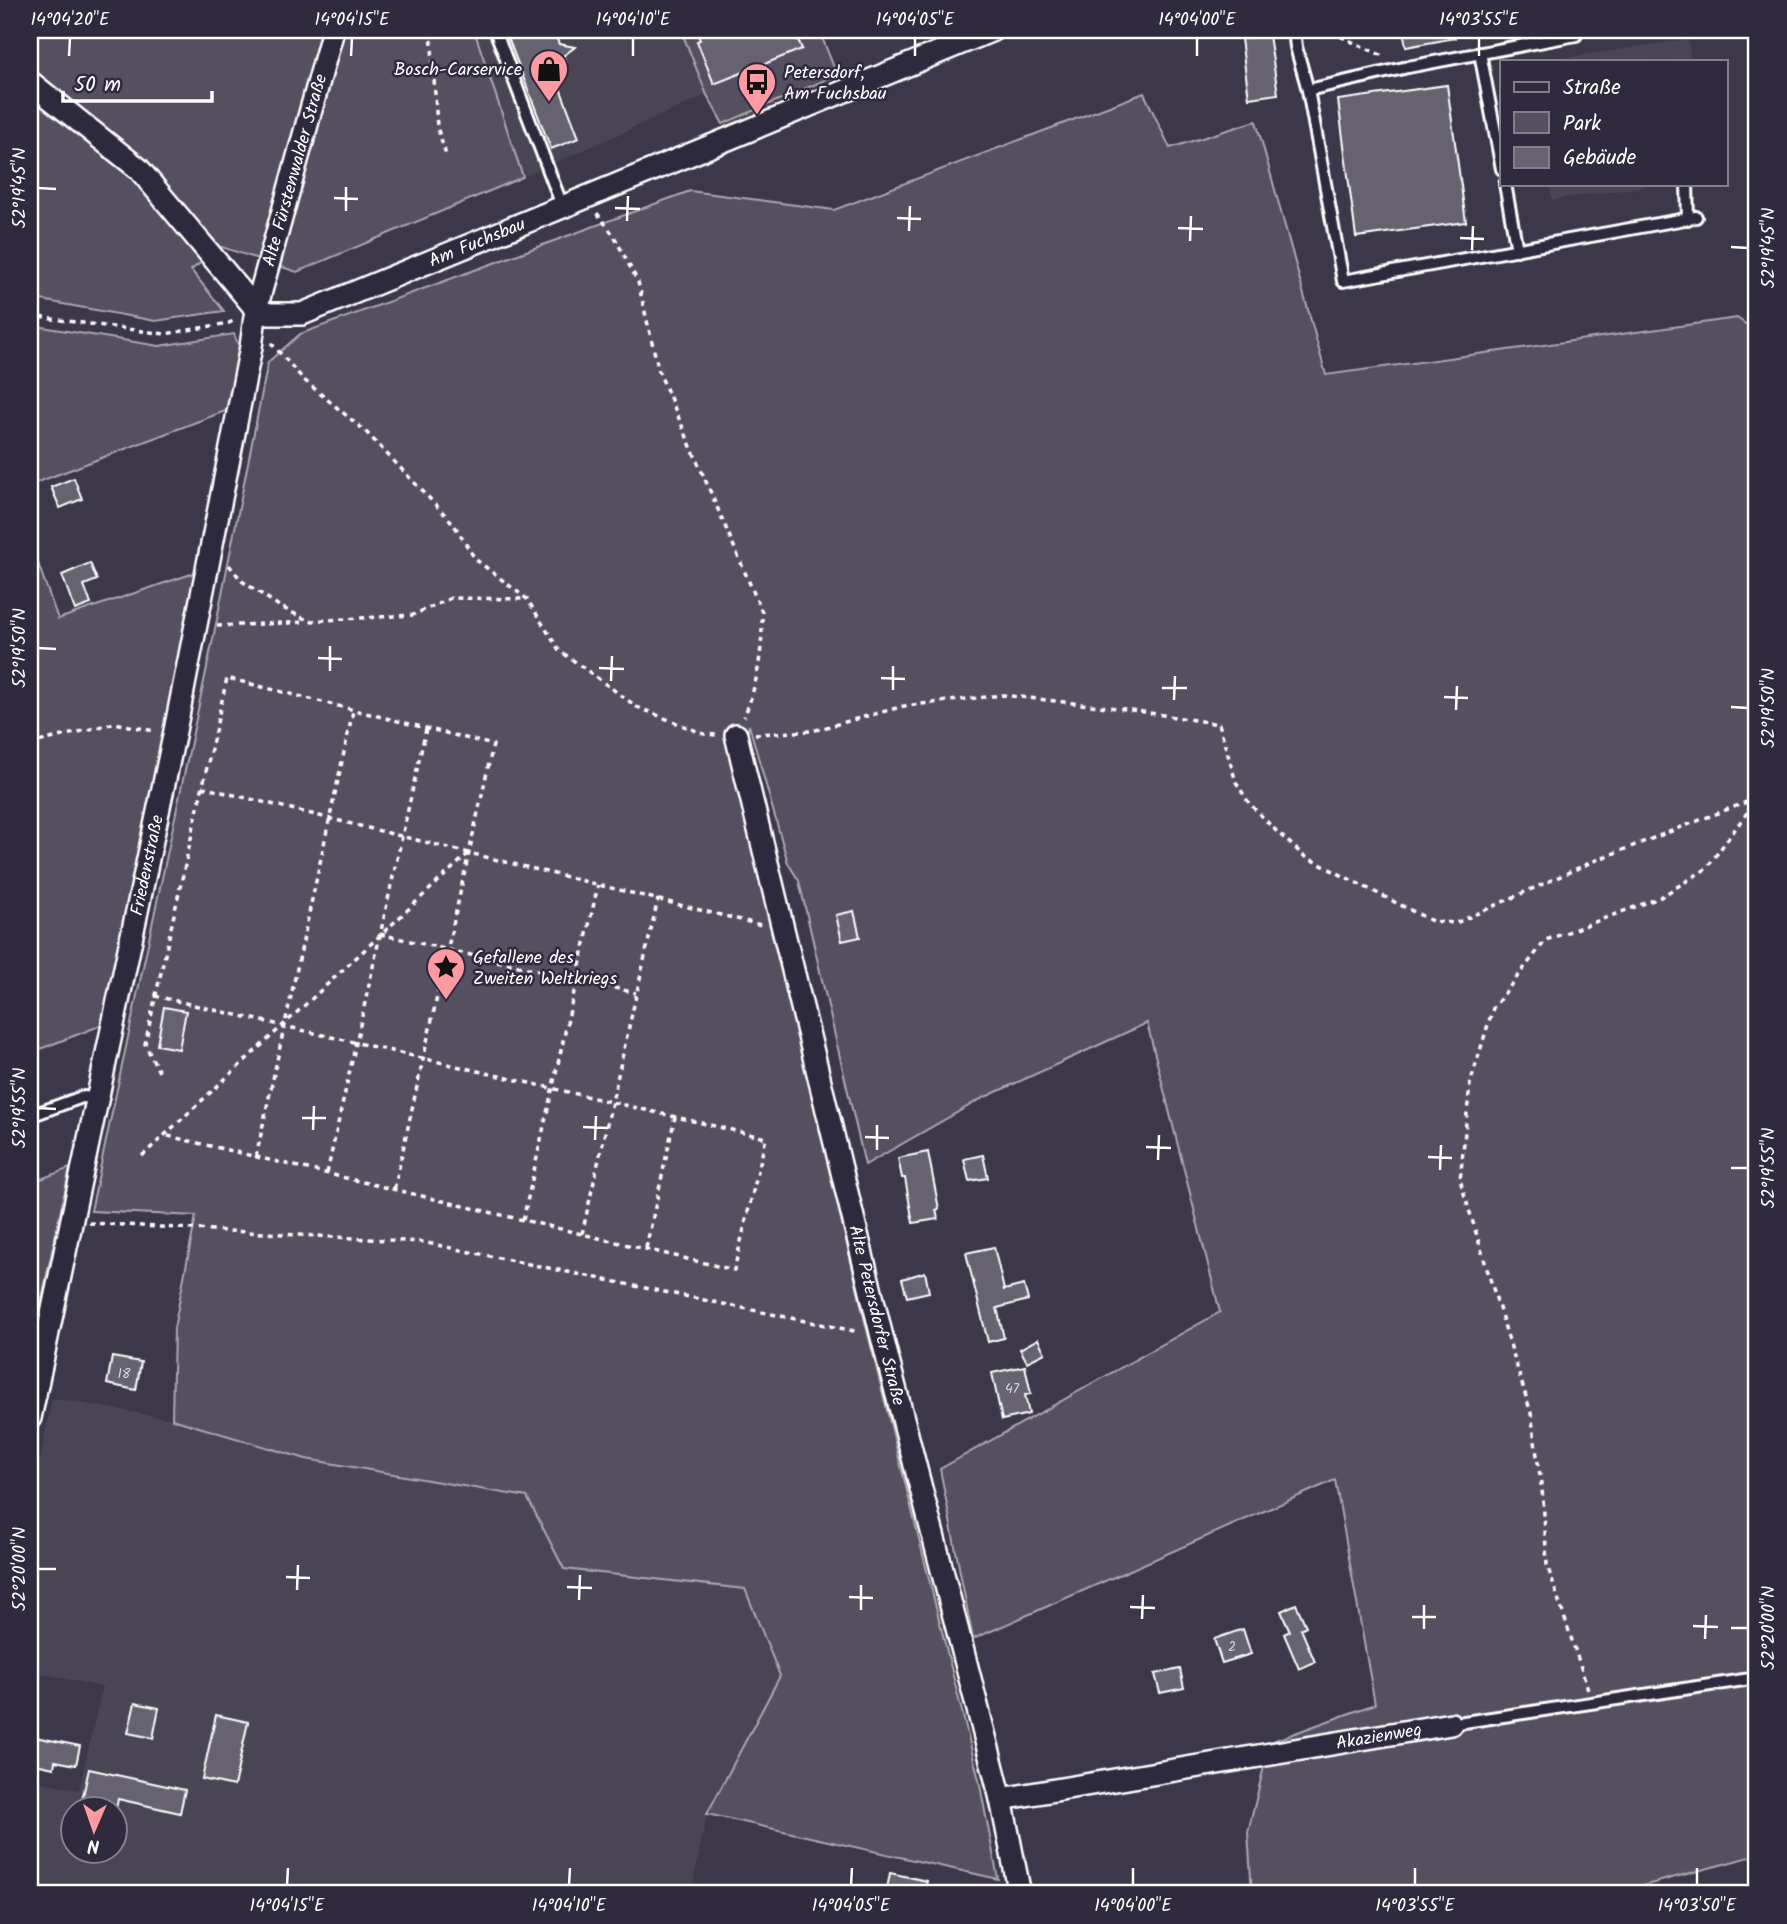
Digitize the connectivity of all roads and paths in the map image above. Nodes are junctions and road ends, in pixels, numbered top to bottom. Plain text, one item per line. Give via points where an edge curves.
1 (333, 30) edge
2 (431, 30) edge
3 (495, 30) edge
4 (993, 30) edge
5 (1294, 30) edge
6 (1334, 30) edge
7 (1576, 35) dead end
8 (1480, 53) junction
9 (1408, 67) junction
10 (30, 82) edge
11 (1308, 90) junction
12 (447, 158) dead end
13 (1500, 158) edge
14 (1505, 186) edge
15 (1687, 186) edge
16 (586, 198) junction
17 (563, 208) junction
18 (1517, 250) junction
19 (256, 309) junction
20 (30, 316) edge
21 (270, 342) dead end
22 (212, 544) junction
23 (527, 599) junction
24 (309, 621) junction
25 (196, 627) junction
26 (353, 710) junction
27 (426, 729) junction
28 (736, 735) junction
29 (174, 736) junction
30 (30, 744) edge
31 (202, 787) junction
32 (1757, 799) edge
33 (329, 819) junction
34 (402, 836) junction
35 (469, 853) junction
36 (598, 885) junction
37 (657, 899) junction
38 (784, 930) junction
39 (380, 934) junction
40 (447, 950) junction
41 (577, 979) junction
42 (636, 993) junction
43 (155, 996) junction
44 (283, 1025) junction
45 (356, 1042) junction
46 (424, 1058) junction
47 (159, 1072) dead end
48 (552, 1088) junction
49 (97, 1098) junction
50 (612, 1102) junction
51 (30, 1116) edge
52 (675, 1116) junction
53 (164, 1135) junction
54 (142, 1156) dead end
55 (256, 1157) junction
56 (327, 1173) junction
57 (394, 1190) junction
58 (523, 1220) junction
59 (71, 1222) junction
60 (582, 1234) junction
61 (646, 1249) junction
62 (882, 1337) junction
63 (30, 1418) edge
64 (1757, 1678) edge
65 (1593, 1703) junction
66 (1451, 1724) joint
67 (1001, 1799) junction
68 (1020, 1894) edge

1 - 19 street, Alte Fürstenwalder Straße
2 - 12 path via 437,127
3 - 17 lane
4 - 16 street, Am Fuchsbau
5 - 11 lane
6 - 9 path
7 - 8 lane
8 - 9 lane
8 - 13 lane
9 - 11 lane
10 - 19 street via 139,169
11 - 18 lane via 1343,281
14 - 18 lane
15 - 18 lane via 1692,218
16 - 17 street, Am Fuchsbau
16 - 28 path via 614,236 638,282 659,372 762,612 763,645
17 - 19 street, Am Fuchsbau via 302,314 269,314
19 - 20 path via 229,323 165,334
19 - 22 street, Friedenstraße
21 - 23 path via 304,380 365,431 453,523 475,559
22 - 24 path via 242,581
22 - 25 street, Friedenstraße
23 - 24 path via 452,598 413,615
23 - 28 path via 559,650 637,707 704,734
24 - 25 path
25 - 29 street, Friedenstraße
26 - 27 path
26 - 31 path via 227,678
26 - 33 path
27 - 34 path
27 - 35 path via 493,746
28 - 32 path via 812,732 904,706 1003,695 1219,724 1236,782 1249,803 1304,856 1432,921 1456,923 1594,861
28 - 38 street, Alte Petersdorfer Straße
29 - 30 path via 115,723
29 - 49 street, Friedenstraße
31 - 33 path
31 - 43 path
32 - 65 path via 1706,869 1659,898 1546,940 1493,1008 1470,1084 1460,1180 1531,1413 1547,1566
33 - 34 path
33 - 44 path
34 - 35 path
34 - 39 path
35 - 36 path
35 - 39 path
35 - 40 path
36 - 37 path
36 - 41 path
37 - 38 path
37 - 42 path
38 - 62 street, Alte Petersdorfer Straße
39 - 40 path
39 - 44 path
39 - 45 path
40 - 41 path
40 - 46 path
41 - 42 path
41 - 48 path
42 - 50 path
43 - 44 path
43 - 47 path via 145,1044
44 - 45 path
44 - 53 path
44 - 55 path
45 - 46 path
45 - 56 path
46 - 48 path
46 - 57 path
48 - 50 path
48 - 58 path
49 - 51 lane via 82,1097
49 - 59 street, Friedenstraße
50 - 52 path
50 - 60 path
52 - 61 path
52 - 61 path via 766,1138 734,1270
53 - 54 path
53 - 55 path
55 - 56 path
56 - 57 path
57 - 58 path
58 - 60 path
59 - 62 path via 422,1242
59 - 63 street, Friedenstraße
60 - 61 path
62 - 67 street, Alte Petersdorfer Straße
64 - 65 lane, Akazienweg
65 - 66 lane, Akazienweg
66 - 67 street, Akazienweg
67 - 68 street, Alte Petersdorfer Straße

